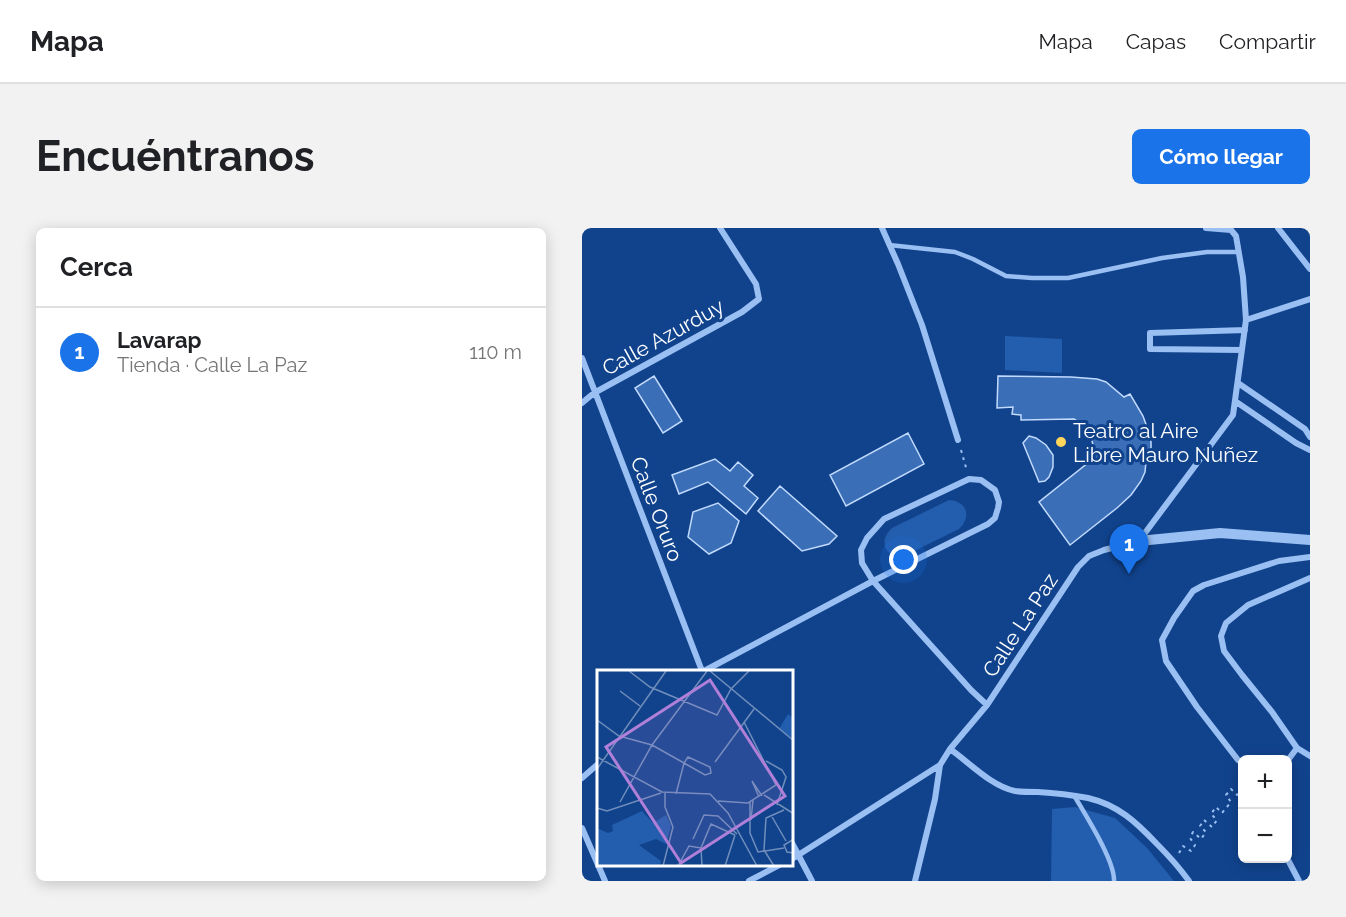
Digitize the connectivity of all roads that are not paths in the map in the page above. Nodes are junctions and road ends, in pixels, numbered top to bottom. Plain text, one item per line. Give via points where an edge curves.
1 (720, 228) edge
2 (882, 228) edge
3 (1206, 228) edge
4 (1278, 228) edge
5 (890, 245) junction
6 (1238, 252) junction
7 (1310, 269) edge
8 (1310, 299) edge
9 (1246, 320) junction
10 (1245, 330) junction
11 (1242, 350) junction
12 (582, 358) edge
13 (1238, 383) junction
14 (594, 393) junction
15 (1235, 401) junction
16 (582, 402) edge
17 (1310, 437) edge
18 (958, 440) road end
19 (1310, 450) edge
20 (1310, 540) edge
21 (1139, 541) junction
22 (1310, 557) edge
23 (1310, 578) edge
24 (873, 581) junction
25 (703, 670) edge
26 (705, 670) edge
27 (987, 705) junction
28 (1297, 748) junction
29 (950, 749) junction
30 (1291, 755) edge
31 (1310, 756) edge
32 (1238, 760) dead end
33 (597, 765) edge
34 (940, 765) junction
35 (582, 778) edge
36 (1075, 796) junction
37 (582, 828) edge
38 (795, 857) edge
39 (597, 863) edge
40 (1290, 863) edge
41 (598, 866) edge
42 (777, 866) edge
43 (605, 881) edge
44 (749, 881) edge
45 (812, 881) edge
46 (915, 881) edge
47 (1114, 881) edge
48 (1189, 881) edge
49 (1299, 881) edge

1 - 14 street, Calle Azurduy via 756,284 759,299
2 - 5 street
3 - 6 street via 1231,230
4 - 7 street
5 - 6 lane via 955,252 1006,276 1032,278 1068,278 1162,258
5 - 18 street via 922,325
6 - 9 street
8 - 9 street
9 - 10 street
10 - 11 street
10 - 11 street via 1150,333 1150,349
11 - 13 street
12 - 14 street, Calle Oruro
13 - 15 street
13 - 17 street via 1305,429
14 - 16 street, Calle Azurduy
14 - 25 street, Calle Oruro
15 - 19 street
15 - 21 street via 1233,415
20 - 21 street via 1220,533
21 - 27 street, Calle La Paz via 1089,556 1078,567
22 - 32 street via 1279,561 1193,591 1162,640 1166,661
23 - 28 street via 1248,605 1226,623 1221,636 1224,651
24 - 24 street via 988,524 995,518 999,502 995,490 981,480 969,479 884,519 861,550 862,563
24 - 26 street
24 - 27 street
27 - 29 street, Calle La Paz
28 - 30 street
28 - 31 street
29 - 34 street, Calle La Paz
29 - 36 street via 986,776 1015,791
33 - 35 street
34 - 38 street, Calle La Paz
34 - 46 street
36 - 47 lane via 1107,856
36 - 48 street via 1124,813
37 - 39 street
38 - 45 street
40 - 49 street
41 - 43 street
42 - 44 street

